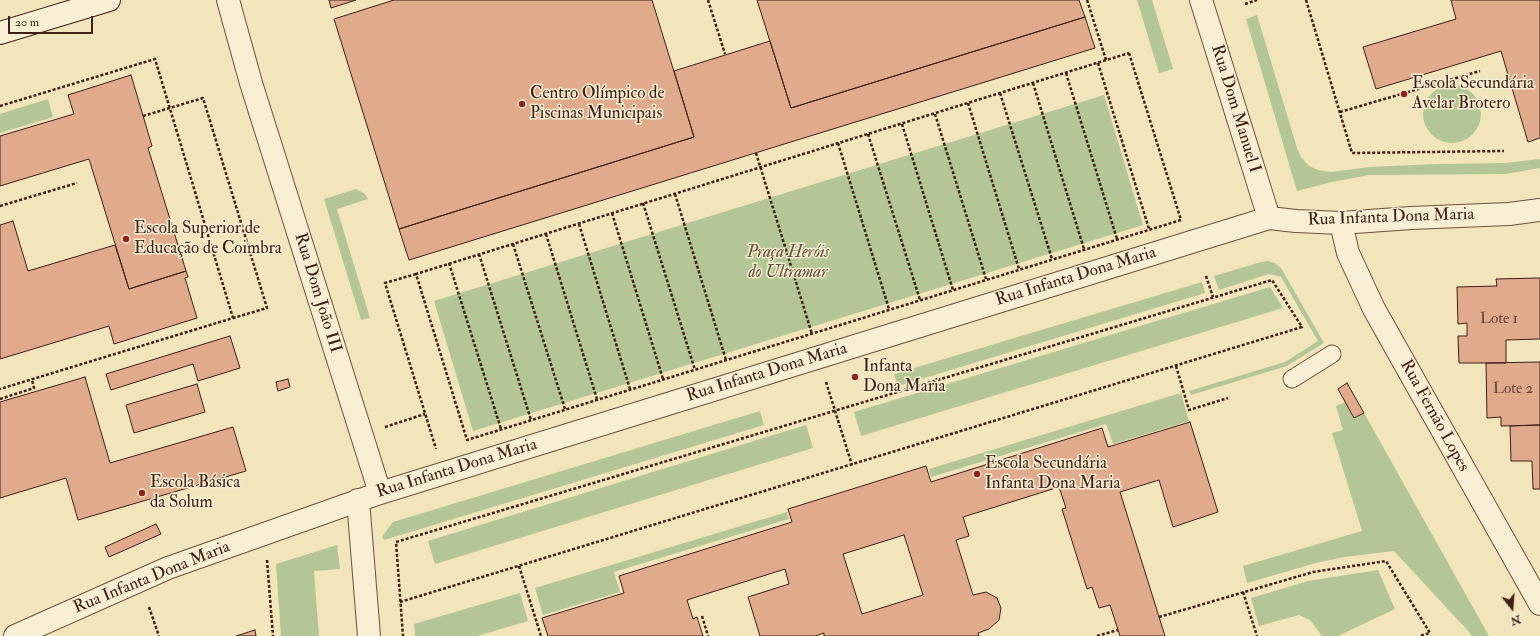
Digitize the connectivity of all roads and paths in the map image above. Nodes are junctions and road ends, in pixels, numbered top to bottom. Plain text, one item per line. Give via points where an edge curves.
1 (109, 0) edge
2 (228, 0) edge
3 (708, 0) edge
4 (1087, 0) edge
5 (1201, 0) edge
6 (1257, 0) edge
7 (1306, 0) edge
8 (1245, 4) dead end
9 (0, 33) edge
10 (725, 54) dead end
11 (1106, 60) junction
12 (1098, 63) junction
13 (1480, 71) dead end
14 (1066, 73) junction
15 (1033, 83) junction
16 (1000, 93) junction
17 (968, 103) junction
18 (0, 106) edge
19 (169, 108) junction
20 (1340, 112) junction
21 (935, 114) junction
22 (143, 116) dead end
23 (902, 124) junction
24 (868, 134) junction
25 (838, 143) junction
26 (1504, 151) dead end
27 (756, 153) dead end
28 (760, 168) junction
29 (77, 183) dead end
30 (675, 194) junction
31 (643, 203) junction
32 (0, 206) edge
33 (1540, 210) edge
34 (612, 213) junction
35 (1269, 218) junction
36 (1341, 223) junction
37 (579, 224) junction
38 (1149, 230) junction
39 (546, 234) junction
40 (1117, 240) junction
41 (513, 244) junction
42 (1084, 249) junction
43 (480, 254) junction
44 (1052, 260) junction
45 (449, 263) junction
46 (1020, 270) junction
47 (416, 274) junction
48 (1206, 276) dead end
49 (986, 280) junction
50 (953, 290) junction
51 (1213, 297) junction
52 (920, 300) junction
53 (889, 310) junction
54 (234, 318) junction
55 (812, 334) junction
56 (1332, 354) dead end
57 (726, 360) junction
58 (1176, 366) junction
59 (695, 370) junction
60 (1292, 379) dead end
61 (32, 380) junction
62 (663, 380) junction
63 (0, 389) edge
64 (630, 390) junction
65 (1228, 398) dead end
66 (0, 399) edge
67 (597, 400) junction
68 (833, 402) dead end
69 (565, 410) junction
70 (835, 410) junction
71 (425, 414) junction
72 (531, 421) junction
73 (379, 428) dead end
74 (501, 430) junction
75 (436, 450) dead end
76 (852, 465) junction
77 (380, 493) junction
78 (358, 500) junction
79 (266, 558) dead end
80 (519, 566) junction
81 (1243, 592) junction
82 (400, 602) junction
83 (1540, 604) edge
84 (149, 607) dead end
85 (702, 616) dead end
86 (1159, 617) dead end
87 (1118, 630) dead end
88 (14, 636) edge
89 (159, 636) edge
90 (273, 636) edge
91 (369, 636) edge
92 (403, 636) edge
93 (541, 636) edge
94 (708, 636) edge
95 (1097, 636) edge
96 (1257, 636) edge
97 (1419, 636) edge

1 - 9 street
2 - 77 street, Rua Dom João III via 256,98
3 - 10 path
4 - 11 path
5 - 35 street, Rua Dom Manuel I
6 - 8 path
7 - 20 path
11 - 12 path
11 - 38 path via 1129,53 1180,220
12 - 14 path
12 - 38 path
13 - 20 path
14 - 15 path
14 - 40 path
15 - 16 path
15 - 42 path
16 - 17 path
16 - 44 path
17 - 21 path
17 - 46 path
18 - 19 path via 155,59
19 - 22 path
19 - 54 path
19 - 54 path via 203,98 210,120 267,308
20 - 26 path via 1352,153
21 - 23 path
21 - 49 path
23 - 24 path
23 - 50 path
24 - 25 path
24 - 52 path
25 - 28 path
25 - 53 path
27 - 28 path
28 - 30 path
28 - 55 path
29 - 32 path
30 - 31 path
30 - 57 path
31 - 34 path
31 - 59 path
33 - 36 street, Rua Infanta Dona Maria
34 - 37 path
34 - 62 path
35 - 36 street, Rua Infanta Dona Maria
35 - 77 street, Rua Infanta Dona Maria
36 - 83 street, Rua Fernão Lopes via 1348,253 1374,309
37 - 39 path
37 - 64 path
38 - 40 path
39 - 41 path
39 - 67 path
40 - 42 path
41 - 43 path
41 - 69 path
42 - 44 path
43 - 45 path
43 - 72 path
44 - 46 path
45 - 47 path
45 - 74 path
46 - 49 path
47 - 71 path via 385,284
47 - 74 path via 467,440
48 - 51 path
49 - 50 path
50 - 52 path
51 - 58 path via 1272,280 1302,327
51 - 70 path
52 - 53 path
53 - 55 path
54 - 61 path
55 - 57 path
56 - 60 lane
57 - 59 path
58 - 65 path via 1189,410
58 - 76 path
59 - 62 path
61 - 63 path
61 - 66 path via 34,388
62 - 64 path
64 - 67 path
67 - 69 path
68 - 70 path
69 - 72 path
70 - 76 path
70 - 82 path via 396,542
71 - 73 path
71 - 75 path
72 - 74 path
76 - 80 path
77 - 78 street, Rua Infanta Dona Maria
78 - 88 street, Rua Infanta Dona Maria via 168,568
78 - 91 street
79 - 90 path
80 - 82 path
80 - 93 path
81 - 86 path
81 - 96 path
81 - 97 path via 1313,572 1386,561 1430,633
82 - 92 path
84 - 89 path
85 - 94 path
87 - 95 path

